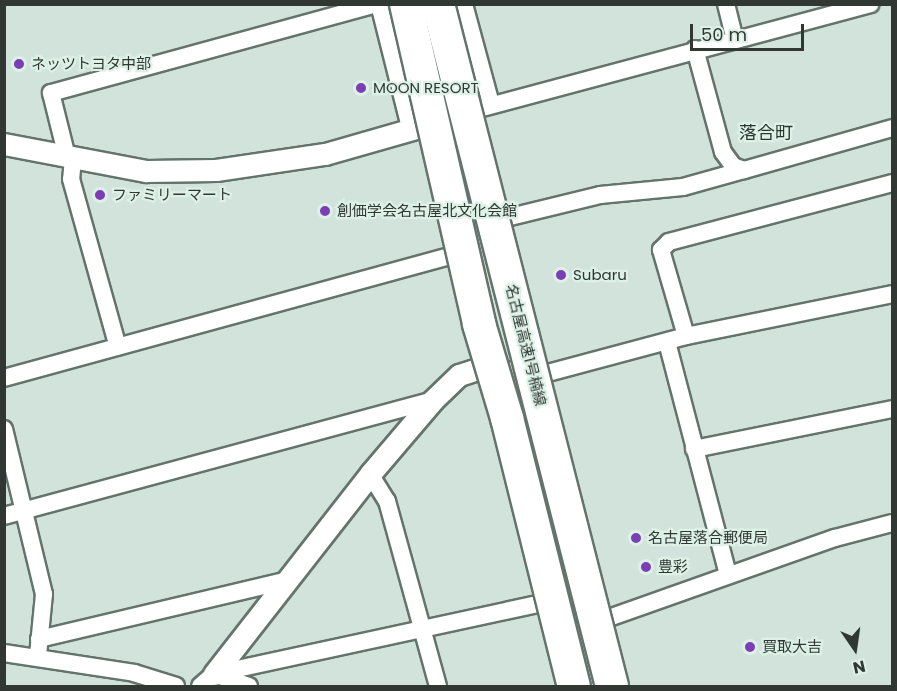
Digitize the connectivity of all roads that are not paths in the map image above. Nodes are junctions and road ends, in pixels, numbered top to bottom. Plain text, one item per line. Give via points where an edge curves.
1 (377, 4) edge
2 (406, 4) edge
3 (419, 4) edge
4 (438, 4) edge
5 (464, 4) edge
6 (726, 4) edge
7 (871, 4) edge
8 (818, 11) edge
9 (735, 39) junction
10 (695, 49) junction
11 (491, 104) junction
12 (419, 128) junction
13 (892, 128) edge
14 (4, 144) edge
15 (70, 158) junction
16 (744, 170) junction
17 (892, 183) edge
18 (506, 218) dead end
19 (461, 253) dead end
20 (892, 294) edge
21 (686, 336) junction
22 (667, 342) junction
23 (118, 347) junction
24 (484, 368) joint
25 (4, 378) edge
26 (433, 400) junction
27 (892, 409) edge
28 (507, 418) junction
29 (4, 429) edge
30 (694, 449) junction
31 (370, 474) junction
32 (25, 511) junction
33 (4, 516) edge
34 (892, 523) edge
35 (589, 550) dead end
36 (728, 575) junction
37 (288, 580) junction
38 (546, 602) dead end
39 (603, 620) dead end
40 (424, 629) junction
41 (39, 647) junction
42 (4, 653) edge
43 (207, 680) edge
44 (176, 687) edge
45 (249, 687) edge
46 (438, 687) edge
47 (574, 687) edge
48 (590, 687) edge
49 (612, 687) edge

1 - 12 street
1 - 15 street via 51,93
2 - 28 highway, bridge via 479,324
3 - 35 highway via 517,388 543,445 560,458 583,542
4 - 49 highway, 名古屋高速1号楠線, bridge
5 - 11 street
6 - 9 street
7 - 8 street
8 - 9 street
9 - 10 street
10 - 11 street
10 - 16 street via 723,152 733,166
11 - 12 street
12 - 15 street via 326,154 216,170 146,171
13 - 16 street
14 - 15 street
15 - 23 street via 72,179
16 - 18 street via 683,187 600,195
17 - 21 street via 669,242 661,250
19 - 23 street
20 - 21 street
21 - 22 street
22 - 24 street via 544,374
22 - 30 street
23 - 25 street
24 - 26 street via 459,375
26 - 31 street
26 - 32 street
27 - 30 street
28 - 47 highway, bridge
28 - 48 highway, bridge via 535,473
29 - 32 street
30 - 36 street
31 - 37 street
31 - 40 street via 387,501
32 - 33 street
32 - 41 street via 44,594
34 - 36 street
36 - 39 street
37 - 41 street
37 - 43 street
38 - 40 street
40 - 43 street
40 - 46 street
41 - 42 street
41 - 44 street
43 - 45 street

